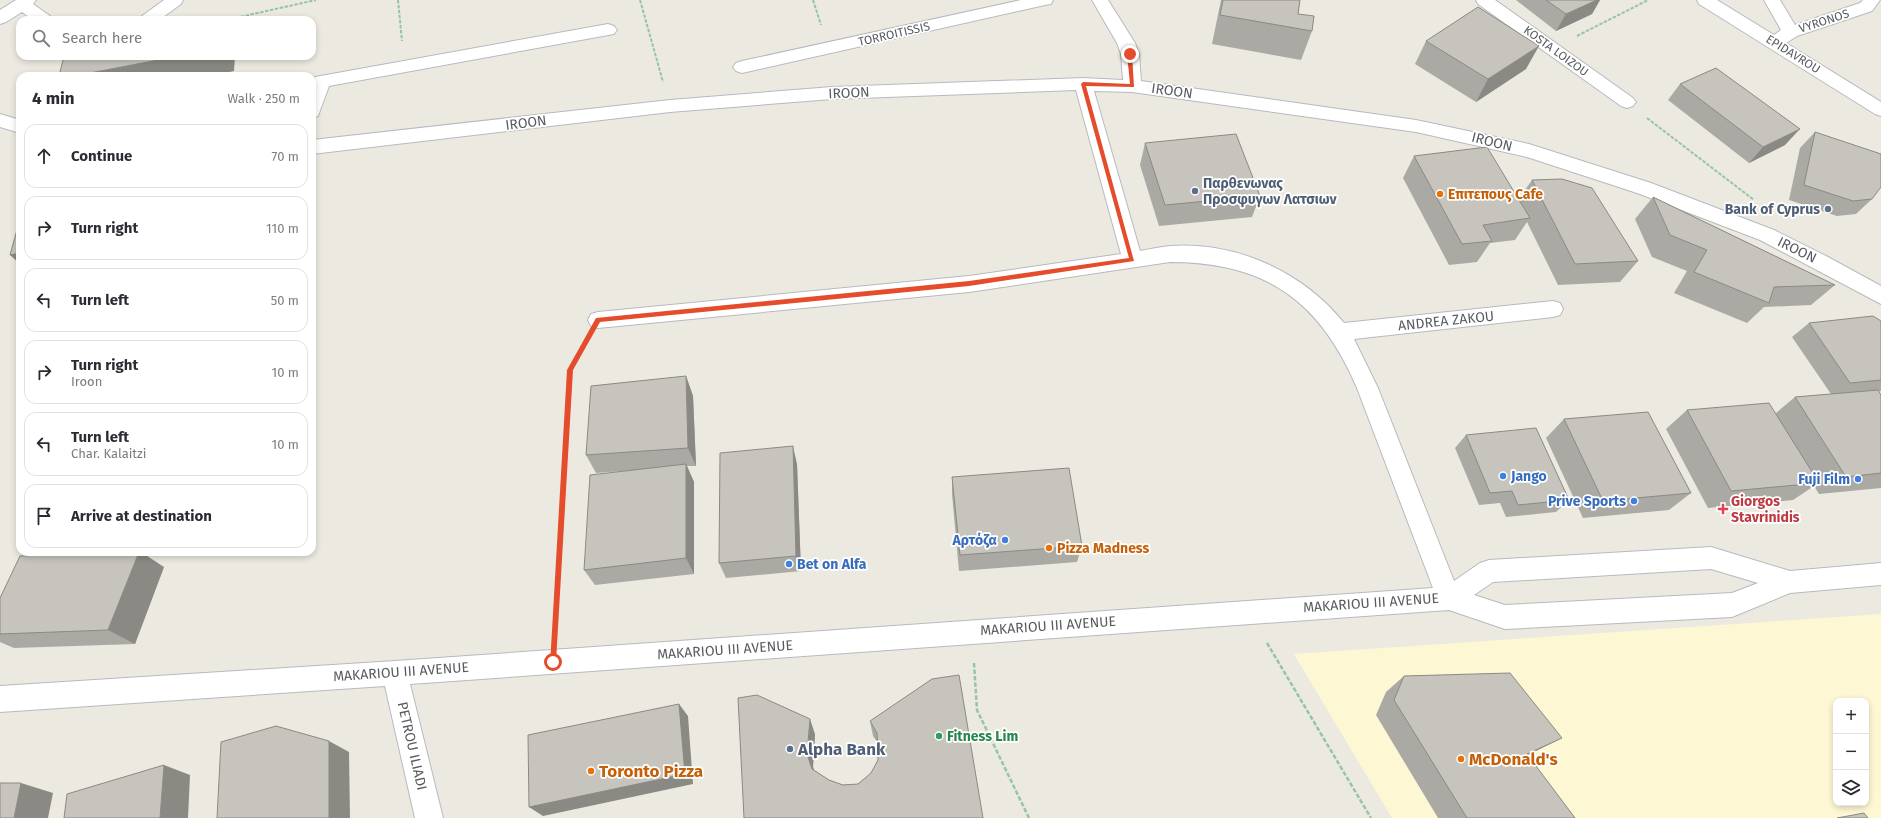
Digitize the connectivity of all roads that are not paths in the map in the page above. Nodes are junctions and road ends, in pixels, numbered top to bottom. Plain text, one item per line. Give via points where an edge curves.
1 (174, 0) edge
2 (1045, 0) edge
3 (1100, 0) edge
4 (1484, 0) edge
5 (1705, 0) edge
6 (1772, 0) edge
7 (1872, 0) edge
8 (25, 2) edge
9 (40, 16) edge
10 (153, 16) edge
11 (0, 18) edge
12 (608, 30) dead end
13 (1791, 32) junction
14 (1775, 42) junction
15 (742, 67) dead end
16 (1083, 84) junction
17 (1132, 86) junction
18 (316, 98) edge
19 (1627, 102) road end
20 (1881, 110) edge
21 (0, 120) edge
22 (16, 126) edge
23 (316, 147) edge
24 (1132, 259) junction
25 (1878, 286) edge
26 (1553, 309) dead end
27 (598, 320) road end
28 (1339, 332) junction
29 (1881, 574) edge
30 (1790, 582) junction
31 (1449, 598) junction
32 (395, 673) junction
33 (0, 698) edge
34 (429, 818) edge

1 - 10 street
2 - 15 street, TORROITISSIS
3 - 17 street via 1126,43 1130,54
4 - 19 street, KOSTA LOIZOU
5 - 14 street, EPIDAVROU
6 - 13 street
7 - 13 street, VYRONOS via 1866,7
8 - 9 street
8 - 11 street
12 - 18 street via 321,81
13 - 14 street, VYRONOS
14 - 20 street, EPIDAVROU
16 - 17 street, IROON
16 - 23 street, IROON via 832,93 670,106
16 - 24 street
17 - 25 street, IROON via 1401,124 1476,138 1580,167 1704,210
21 - 22 street
24 - 27 street via 969,284
24 - 28 street via 1188,253 1229,258 1247,264 1300,291
26 - 28 street, ANDREA ZAKOU
28 - 31 street via 1360,371
29 - 30 street, MAKARIOU III AVENUE
30 - 31 street, MAKARIOU III AVENUE via 1732,605 1504,617
30 - 31 street, MAKARIOU III AVENUE via 1710,558 1489,571
31 - 32 street, MAKARIOU III AVENUE
32 - 33 street, MAKARIOU III AVENUE
32 - 34 street, PETROU ILIADI

